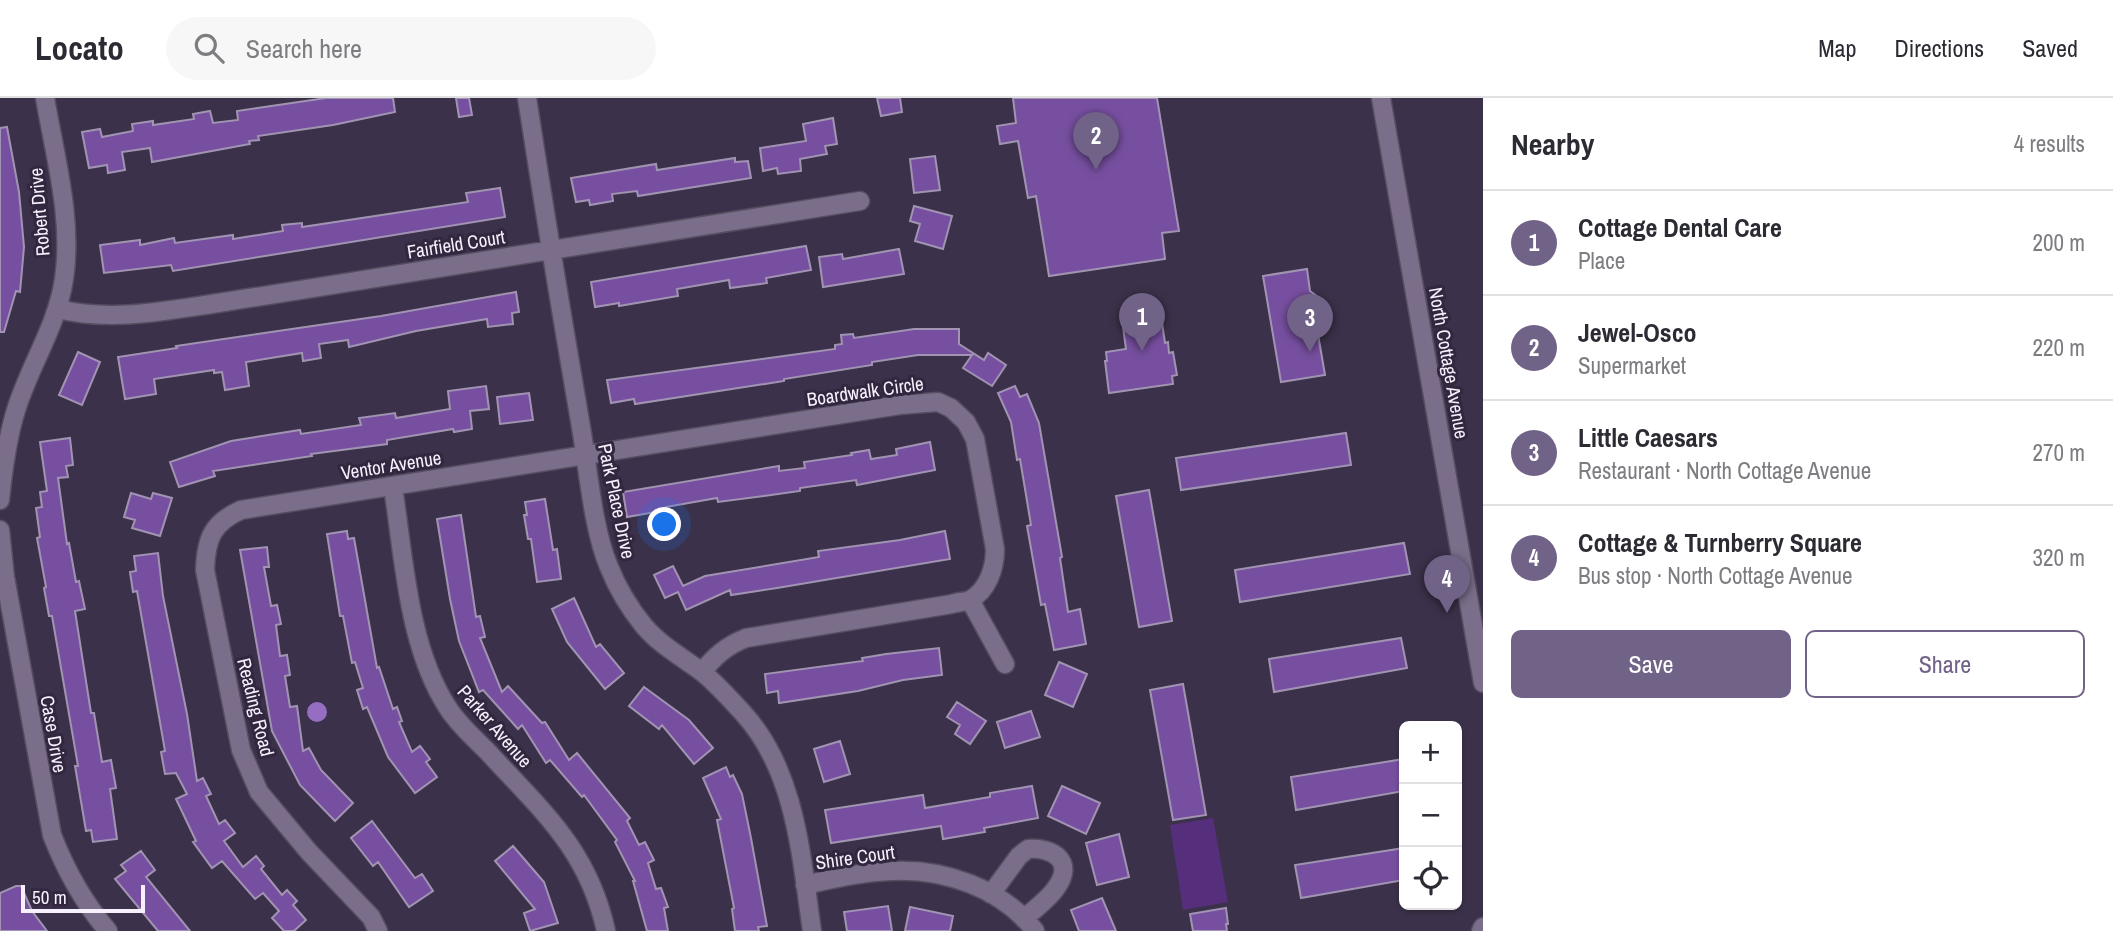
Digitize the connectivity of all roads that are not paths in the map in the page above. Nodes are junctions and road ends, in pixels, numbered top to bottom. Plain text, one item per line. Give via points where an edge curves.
1 (45, 98) edge
2 (527, 98) edge
3 (1381, 98) edge
4 (860, 201) dead end
5 (550, 250) junction
6 (58, 309) junction
7 (586, 455) junction
8 (393, 487) junction
9 (0, 500) edge
10 (0, 530) edge
11 (211, 533) joint
12 (970, 600) junction
13 (1479, 640) edge
14 (1005, 664) dead end
15 (702, 672) junction
16 (1483, 683) edge
17 (805, 885) junction
18 (990, 894) junction
19 (1030, 925) edge
20 (108, 931) edge
21 (378, 931) edge
22 (606, 931) edge
23 (813, 931) edge

1 - 6 street, Robert Drive via 65,226
2 - 5 street, Park Place Drive
3 - 13 street, North Cottage Avenue
4 - 5 street, Fairfield Court
5 - 6 street, Fairfield Court via 125,316
5 - 7 street, Park Place Drive
6 - 9 street, Robert Drive via 16,408
7 - 8 street, Ventor Avenue
7 - 12 street, Boardwalk Circle via 938,402 967,422 975,439 995,549 991,574
7 - 15 street, Park Place Drive via 596,520 608,565 623,595 667,648
8 - 11 street, Ventor Avenue via 241,510
8 - 22 street, Parker Avenue via 415,626 435,686 449,710 561,832 594,888
10 - 20 street, Case Drive via 51,835 78,892
11 - 21 street, Reading Road via 205,570 241,750 259,792 371,917
12 - 14 street
12 - 15 street via 746,638 718,653
13 - 16 street, North Cottage Avenue
15 - 17 street, Park Place Drive via 758,730 771,753 788,793
17 - 18 street, Shire Court via 851,875 918,872 943,874
17 - 23 street, Park Place Drive
18 - 19 street, Shire Court
18 - 19 street, Shire Court via 1028,849 1060,857 1062,877

